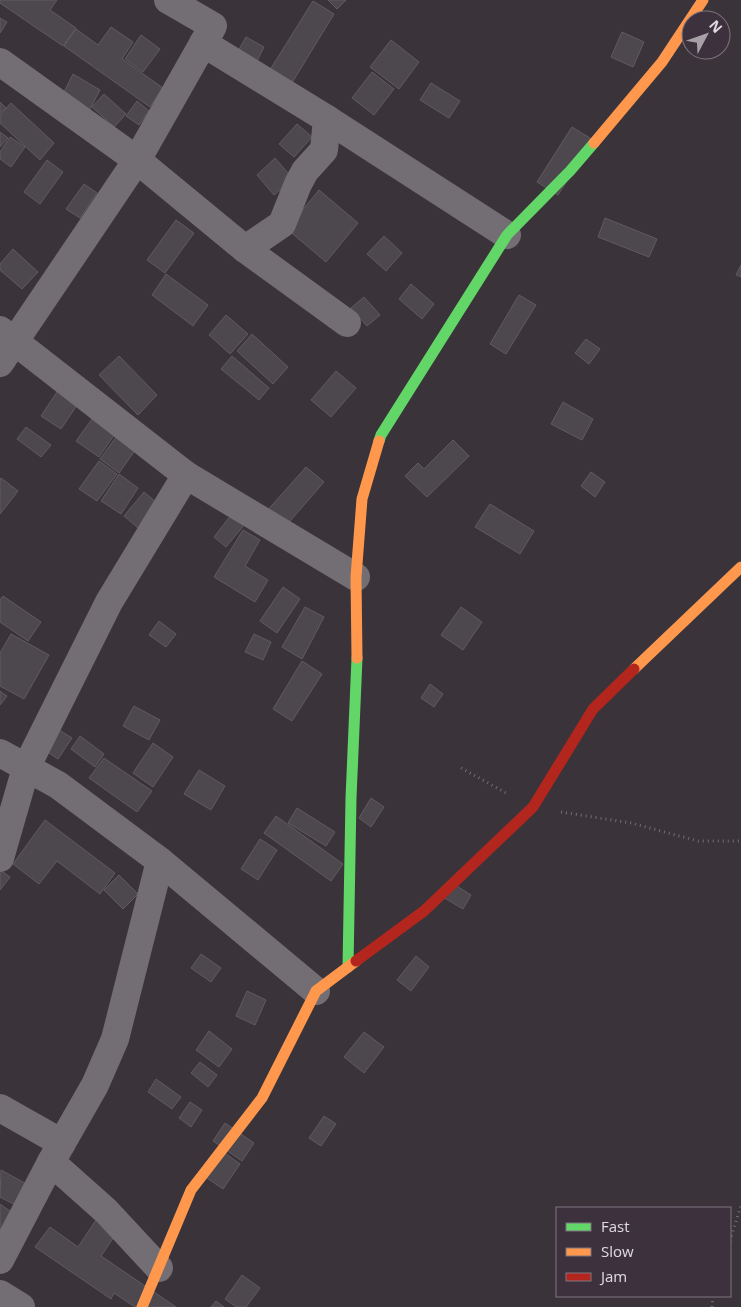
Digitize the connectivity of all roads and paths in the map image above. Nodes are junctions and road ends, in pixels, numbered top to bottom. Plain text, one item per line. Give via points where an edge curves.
1 (168, 0) edge
2 (703, 0) edge
3 (203, 43) junction
4 (0, 62) edge
5 (326, 120) junction
6 (137, 160) junction
7 (507, 235) junction
8 (245, 249) junction
9 (347, 323) dead end
10 (5, 345) edge
11 (186, 475) junction
12 (741, 567) edge
13 (356, 577) junction
14 (0, 753) edge
15 (26, 768) junction
16 (461, 768) dead end
17 (533, 807) junction
18 (741, 841) edge
19 (0, 858) edge
20 (160, 861) junction
21 (348, 967) junction
22 (316, 991) junction
23 (0, 1108) edge
24 (56, 1153) junction
25 (741, 1205) edge
26 (731, 1237) edge
27 (0, 1260) edge
28 (158, 1268) junction
29 (0, 1294) edge
30 (21, 1307) edge
31 (142, 1307) edge

1 - 3 street via 213,26
2 - 7 street via 656,69 570,171
3 - 5 street
3 - 6 street
4 - 6 street
5 - 7 street
5 - 8 street via 324,150 305,171 282,224
6 - 8 street
6 - 10 street
7 - 13 street via 381,435 362,499
8 - 9 street
10 - 11 street
11 - 13 street
11 - 15 street via 109,602
12 - 17 street via 593,709
13 - 21 street
14 - 15 street
15 - 19 street
15 - 20 street via 58,785
16 - 17 path
17 - 18 path via 631,823 698,841
17 - 21 street via 424,911
20 - 22 street
20 - 24 street via 115,1039 95,1085
21 - 22 street
22 - 28 street via 262,1098 191,1190
23 - 24 street
24 - 27 street
24 - 28 street
25 - 26 path
28 - 31 street
29 - 30 street

